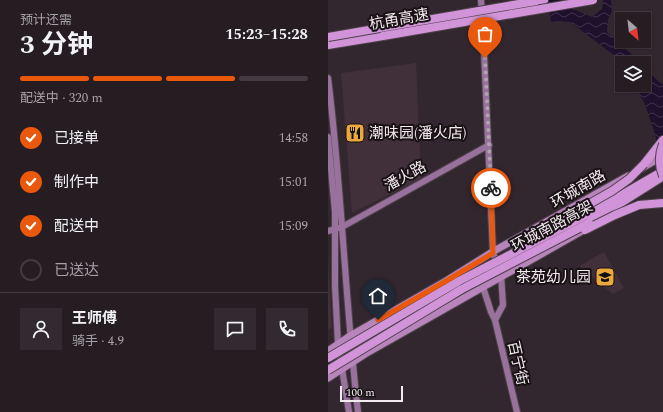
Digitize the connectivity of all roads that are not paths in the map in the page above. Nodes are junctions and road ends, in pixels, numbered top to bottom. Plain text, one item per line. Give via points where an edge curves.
1 (481, 0) edge
2 (544, 0) edge
3 (593, 0) edge
4 (328, 37) edge
5 (328, 45) edge
6 (328, 78) edge
7 (328, 137) edge
8 (663, 140) edge
9 (663, 144) edge
10 (489, 145) junction
11 (663, 156) edge
12 (663, 170) edge
13 (663, 176) edge
14 (663, 180) edge
15 (663, 203) edge
16 (342, 227) junction
17 (335, 230) junction
18 (328, 231) edge
19 (328, 236) edge
20 (493, 253) junction
21 (502, 276) junction
22 (459, 281) junction
23 (483, 287) junction
24 (462, 289) junction
25 (495, 320) junction
26 (350, 336) junction
27 (338, 344) junction
28 (328, 351) edge
29 (328, 358) edge
30 (354, 362) junction
31 (328, 370) edge
32 (342, 370) junction
33 (328, 378) edge
34 (349, 412) edge
35 (358, 412) edge
36 (516, 412) edge

1 - 10 street
2 - 4 highway, 杭甬高速, bridge
3 - 5 highway, 杭甬高速, bridge
6 - 16 street
7 - 17 street
8 - 22 highway, bridge via 629,179
9 - 13 highway, bridge via 660,157
10 - 16 street, 潘火路
10 - 20 street
11 - 20 main road, 环城南路, bridge
12 - 22 highway, 环城南路高架, bridge via 585,216
13 - 24 highway, 环城南路高架, bridge via 589,223
14 - 21 main road via 573,237
15 - 24 highway, bridge via 639,205 615,215
16 - 17 street, 潘火路
16 - 26 street
17 - 18 street, 潘火路
17 - 19 street, 潘火路
17 - 27 street
20 - 21 street
20 - 26 main road, 环城南路
21 - 23 main road
21 - 25 street via 503,305
22 - 29 highway, 环城南路高架, bridge
23 - 25 street, 百宁街
23 - 30 main road
24 - 31 highway, 环城南路高架, bridge
25 - 36 street, 百宁街
26 - 27 main road, 环城南路
26 - 30 street
27 - 28 main road, 环城南路
27 - 32 street
30 - 32 main road
30 - 35 street
32 - 33 main road
32 - 34 street

